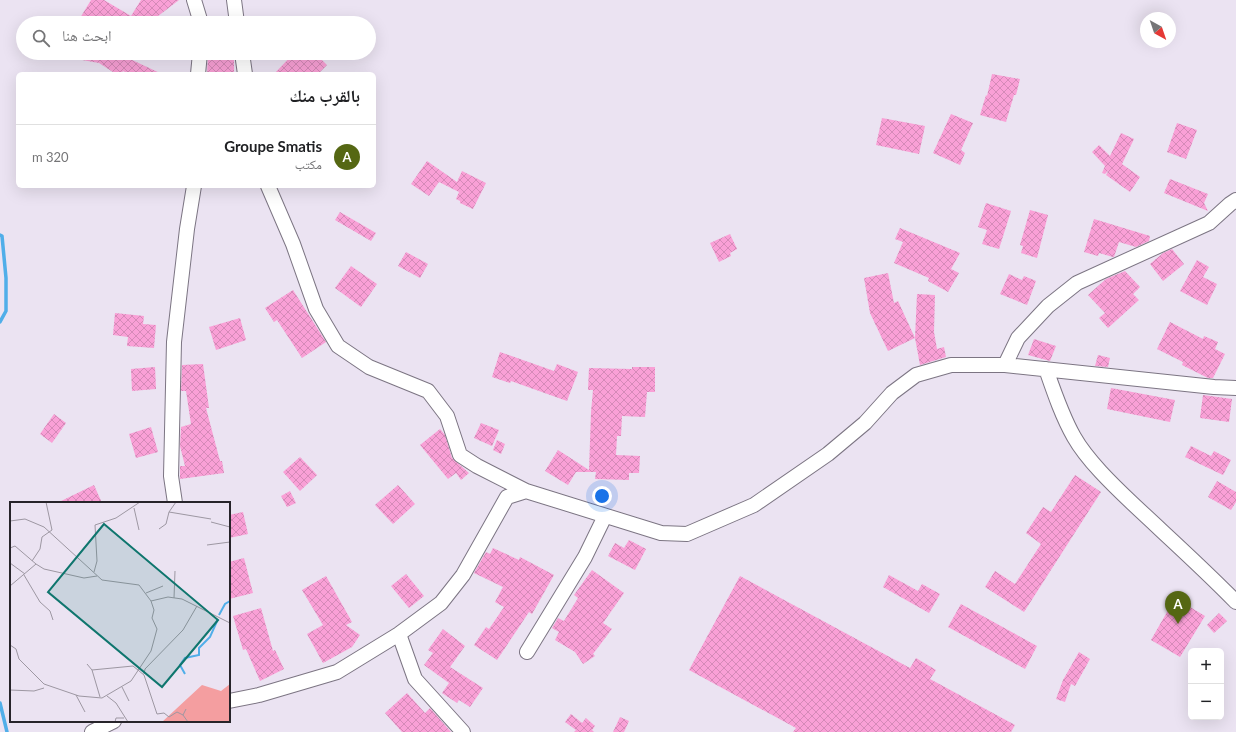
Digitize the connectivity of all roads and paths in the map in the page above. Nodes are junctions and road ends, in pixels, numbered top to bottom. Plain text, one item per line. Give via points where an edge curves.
1 (194, 0) edge
2 (234, 0) edge
3 (199, 16) edge
4 (236, 16) edge
5 (199, 60) edge
6 (243, 60) edge
7 (198, 72) edge
8 (245, 72) edge
9 (194, 188) edge
10 (269, 188) edge
11 (1236, 200) edge
12 (1005, 365) junction
13 (1046, 369) junction
14 (1236, 388) edge
15 (526, 491) junction
16 (175, 502) edge
17 (605, 516) junction
18 (1236, 602) edge
19 (399, 634) junction
20 (527, 652) dead end
21 (230, 701) edge
22 (112, 722) edge
23 (92, 732) edge
24 (463, 732) edge

1 - 3 street
2 - 4 street
5 - 7 street
6 - 8 street
9 - 16 street via 186,228 174,342 171,476
10 - 15 street via 293,244 316,309 338,346 369,367 428,391 447,416 460,455
11 - 12 street via 1209,223 1078,283 1048,306 1018,338
12 - 13 street
12 - 17 street via 950,365 916,375 892,393 865,423 828,454 754,505 687,534 661,533
13 - 14 street
13 - 18 street via 1074,437 1088,456 1108,480
15 - 17 street
15 - 19 street via 507,497 463,575 441,603
17 - 20 street via 585,557
19 - 21 street via 337,672
19 - 24 street via 415,679
22 - 23 street

